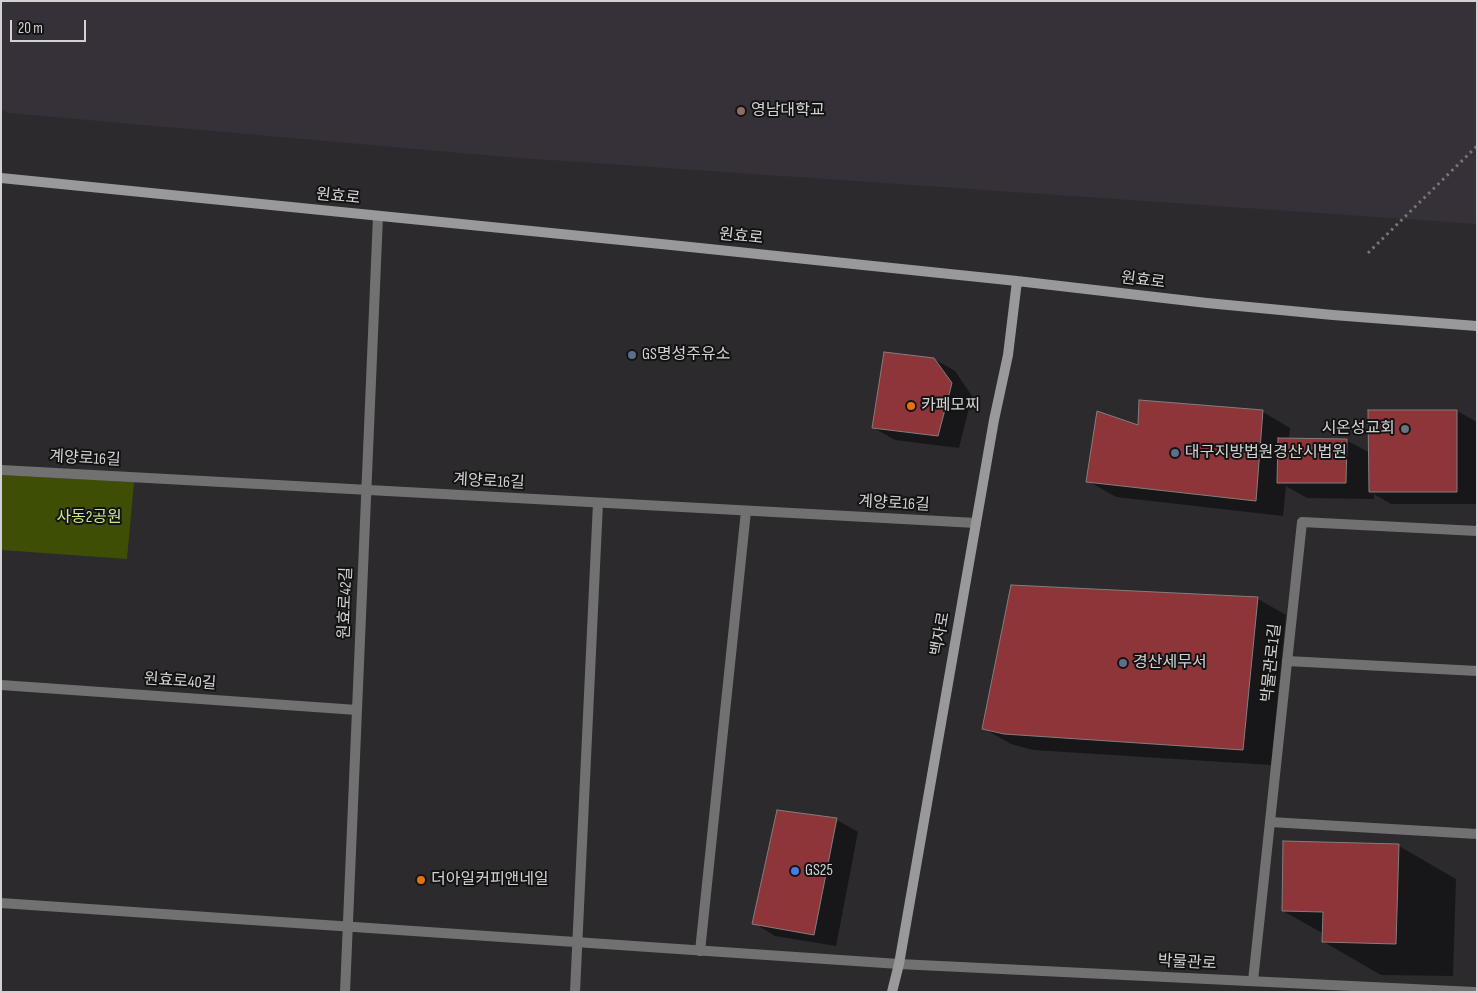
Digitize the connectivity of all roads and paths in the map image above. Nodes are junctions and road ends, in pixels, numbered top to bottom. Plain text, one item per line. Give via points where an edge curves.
1 (1477, 146) edge
2 (1, 178) edge
3 (378, 216) junction
4 (1368, 253) dead end
5 (1017, 281) junction
6 (1477, 326) edge
7 (1, 470) edge
8 (366, 490) junction
9 (598, 503) junction
10 (746, 511) junction
11 (976, 523) junction
12 (1477, 531) edge
13 (1287, 662) junction
14 (1477, 671) edge
15 (1, 685) edge
16 (357, 710) junction
17 (1270, 822) junction
18 (1477, 834) edge
19 (1, 903) edge
20 (348, 927) junction
21 (577, 942) junction
22 (700, 951) junction
23 (899, 964) junction
24 (1253, 981) junction
25 (345, 992) edge
26 (575, 992) edge
27 (892, 992) edge
28 (1474, 992) edge

1 - 4 path
2 - 3 main road, 원효로
3 - 5 main road, 원효로
3 - 8 street, 원효로42길
5 - 6 main road, 원효로 via 1206,303
5 - 11 main road, 백자로 via 1008,355
7 - 8 street, 계양로16길
8 - 9 street, 계양로16길
8 - 16 street, 원효로42길
9 - 10 street, 계양로16길
9 - 21 street
10 - 11 street, 계양로16길
10 - 22 street
11 - 23 main road, 백자로
12 - 13 street, 박물관로1길 via 1302,522
13 - 14 street
13 - 17 street, 박물관로1길
15 - 16 street, 원효로40길
16 - 20 street, 원효로42길
17 - 18 street
17 - 24 street, 박물관로1길
19 - 20 street, 박물관로
20 - 21 street, 박물관로
20 - 25 street, 원효로42길
21 - 22 street, 박물관로
21 - 26 street
22 - 23 street, 박물관로
23 - 24 street, 박물관로
23 - 27 main road, 백자로
24 - 28 street, 박물관로

